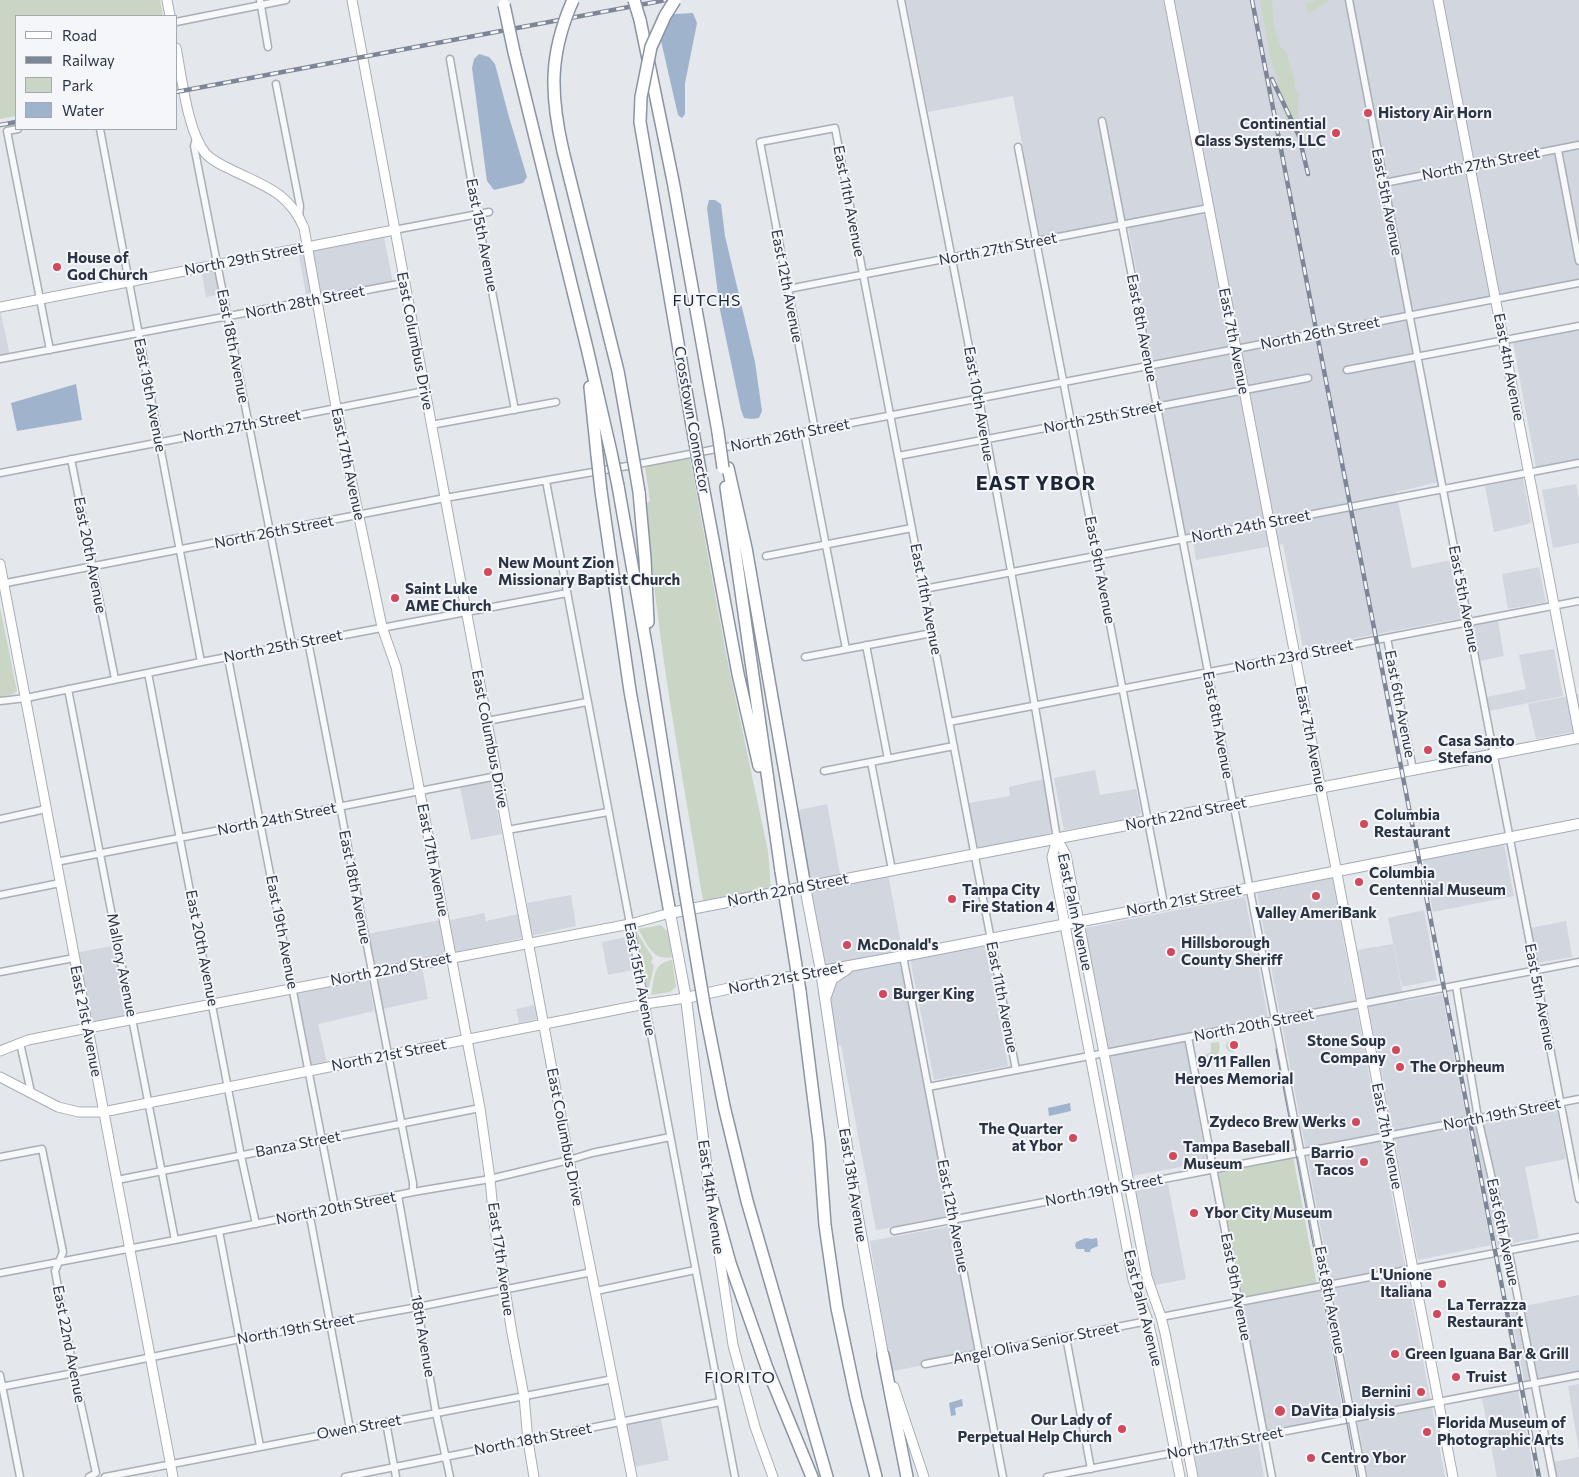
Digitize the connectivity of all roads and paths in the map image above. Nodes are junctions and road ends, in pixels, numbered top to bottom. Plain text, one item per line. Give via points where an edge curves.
1 (167, 0) edge
2 (286, 0) edge
3 (352, 0) edge
4 (573, 0) edge
5 (634, 0) edge
6 (675, 0) edge
7 (902, 0) edge
8 (1169, 0) edge
9 (1349, 0) edge
10 (1438, 0) edge
11 (260, 2) edge
12 (503, 2) edge
13 (170, 15) edge
14 (178, 22) edge
15 (268, 47) dead end
16 (178, 58) edge
17 (450, 59) dead end
18 (276, 84) dead end
19 (1102, 121) dead end
20 (15, 130) edge
21 (100, 130) edge
22 (196, 138) junction
23 (760, 142) joint
24 (1579, 146) edge
25 (1018, 147) dead end
26 (1558, 150) junction
27 (1470, 166) junction
28 (1384, 183) junction
29 (1209, 208) junction
30 (489, 212) dead end
31 (477, 214) junction
32 (299, 218) junction
33 (1122, 225) junction
34 (394, 230) junction
35 (1037, 242) junction
36 (308, 247) junction
37 (952, 258) junction
38 (1579, 261) edge
39 (217, 264) junction
40 (863, 275) junction
41 (129, 282) junction
42 (404, 282) junction
43 (1579, 283) edge
44 (788, 289) junction
45 (1496, 299) junction
46 (40, 300) junction
47 (316, 300) junction
48 (0, 307) edge
49 (1409, 316) junction
50 (227, 317) junction
51 (1579, 326) edge
52 (138, 333) junction
53 (1504, 340) junction
54 (587, 348) junction
55 (1236, 349) junction
56 (50, 350) junction
57 (1417, 357) junction
58 (0, 359) edge
59 (1149, 366) junction
60 (1348, 370) dead end
61 (1308, 378) dead end
62 (1064, 382) junction
63 (1244, 390) junction
64 (425, 391) junction
65 (978, 399) junction
66 (556, 402) dead end
67 (336, 407) junction
68 (1157, 407) junction
69 (515, 410) junction
70 (890, 416) junction
71 (1072, 423) junction
72 (248, 425) junction
73 (431, 425) junction
74 (815, 430) junction
75 (804, 432) junction
76 (986, 440) junction
77 (159, 443) junction
78 (898, 456) junction
79 (71, 460) junction
80 (1579, 463) edge
81 (726, 468) junction
82 (1529, 472) junction
83 (0, 473) edge
84 (546, 481) junction
85 (1443, 489) junction
86 (444, 498) junction
87 (359, 515) junction
88 (1269, 522) junction
89 (912, 528) junction
90 (269, 532) junction
91 (1182, 539) junction
92 (826, 545) junction
93 (180, 550) junction
94 (766, 556) dead end
95 (1097, 556) junction
96 (0, 564) edge
97 (92, 567) junction
98 (1010, 572) junction
99 (2, 584) edge
100 (924, 589) junction
101 (567, 593) junction
102 (1579, 601) edge
103 (1555, 605) junction
104 (466, 612) junction
105 (1468, 622) junction
106 (382, 627) junction
107 (932, 633) junction
108 (1387, 638) junction
109 (308, 641) junction
110 (292, 644) junction
111 (866, 645) junction
112 (846, 649) junction
113 (647, 650) junction
114 (1295, 655) junction
115 (805, 657) dead end
116 (228, 658) junction
117 (201, 662) junction
118 (1208, 672) junction
119 (148, 673) junction
120 (115, 679) junction
121 (1123, 688) junction
122 (68, 689) junction
123 (26, 698) junction
124 (0, 701) edge
125 (587, 702) junction
126 (1035, 705) junction
127 (487, 721) junction
128 (949, 722) junction
129 (1579, 737) edge
130 (954, 746) junction
131 (1494, 755) junction
132 (888, 759) junction
133 (871, 762) junction
134 (1413, 770) junction
135 (824, 772) dead end
136 (497, 776) junction
137 (1320, 788) junction
138 (420, 791) junction
139 (1234, 805) junction
140 (340, 806) junction
141 (46, 810) junction
142 (608, 812) junction
143 (0, 818) edge
144 (1148, 821) junction
145 (261, 822) junction
146 (1579, 824) edge
147 (507, 830) junction
148 (181, 838) junction
149 (1510, 838) junction
150 (1057, 839) junction
151 (777, 843) junction
152 (101, 854) junction
153 (975, 855) junction
154 (56, 862) junction
155 (892, 870) junction
156 (1336, 871) junction
157 (60, 884) junction
158 (805, 887) junction
159 (1249, 888) junction
160 (0, 895) edge
161 (1164, 904) junction
162 (670, 913) junction
163 (1078, 920) junction
164 (1065, 923) junction
165 (630, 924) junction
166 (991, 939) junction
167 (528, 942) junction
168 (903, 956) junction
169 (451, 957) junction
170 (74, 958) junction
171 (1579, 962) edge
172 (857, 964) junction
173 (1535, 970) junction
174 (821, 971) junction
175 (0, 972) edge
176 (372, 972) junction
177 (1456, 986) junction
178 (292, 988) junction
179 (686, 998) junction
180 (825, 1000) junction
181 (212, 1004) junction
182 (645, 1004) junction
183 (1362, 1004) junction
184 (133, 1019) junction
185 (1275, 1020) junction
186 (544, 1024) junction
187 (87, 1028) junction
188 (1188, 1037) junction
189 (466, 1039) junction
190 (20, 1043) junction
191 (0, 1051) edge
192 (1104, 1054) junction
193 (387, 1055) junction
194 (1090, 1056) junction
195 (1016, 1070) junction
196 (308, 1071) junction
197 (0, 1077) edge
198 (228, 1087) junction
199 (928, 1087) junction
200 (31, 1092) junction
201 (1579, 1099) edge
202 (148, 1102) junction
203 (1560, 1102) junction
204 (480, 1108) junction
205 (103, 1112) junction
206 (1478, 1118) junction
207 (400, 1124) junction
208 (1387, 1136) junction
209 (670, 1137) junction
210 (321, 1140) junction
211 (1302, 1152) junction
212 (241, 1156) junction
213 (0, 1157) edge
214 (569, 1160) junction
215 (1214, 1169) junction
216 (161, 1171) junction
217 (490, 1179) junction
218 (116, 1180) junction
219 (1129, 1185) junction
220 (709, 1187) junction
221 (1116, 1188) junction
222 (413, 1192) junction
223 (398, 1195) junction
224 (1579, 1198) edge
225 (335, 1207) junction
226 (308, 1213) junction
227 (954, 1219) junction
228 (256, 1224) junction
229 (219, 1231) junction
230 (894, 1231) dead end
231 (1579, 1237) edge
232 (174, 1240) junction
233 (130, 1249) junction
234 (1508, 1250) junction
235 (59, 1262) junction
236 (1413, 1268) junction
237 (695, 1270) junction
238 (592, 1272) junction
239 (0, 1273) edge
240 (1327, 1285) junction
241 (505, 1289) junction
242 (596, 1291) junction
243 (1239, 1302) junction
244 (418, 1307) junction
245 (1161, 1317) junction
246 (1148, 1321) junction
247 (329, 1322) junction
248 (1066, 1337) junction
249 (240, 1339) junction
250 (980, 1354) junction
251 (883, 1355) junction
252 (150, 1357) junction
253 (925, 1364) dead end
254 (74, 1373) junction
255 (0, 1375) edge
256 (1579, 1375) edge
257 (613, 1379) junction
258 (1535, 1383) junction
259 (1, 1387) edge
260 (524, 1396) junction
261 (720, 1402) junction
262 (1438, 1402) junction
263 (436, 1413) junction
264 (1352, 1418) junction
265 (386, 1422) junction
266 (621, 1422) junction
267 (350, 1429) junction
268 (1265, 1435) junction
269 (528, 1441) junction
270 (260, 1446) junction
271 (1188, 1450) junction
272 (1175, 1452) junction
273 (445, 1456) junction
274 (171, 1464) junction
275 (394, 1467) junction
276 (1091, 1469) junction
277 (20, 1477) edge
278 (89, 1477) edge
279 (106, 1477) edge
280 (173, 1477) edge
281 (345, 1477) edge
282 (396, 1477) edge
283 (450, 1477) edge
284 (534, 1477) edge
285 (632, 1477) edge
286 (735, 1477) edge
287 (773, 1477) edge
288 (812, 1477) edge
289 (827, 1477) edge
290 (876, 1477) edge
291 (907, 1477) edge
292 (924, 1477) edge
293 (1003, 1477) edge
294 (1047, 1477) edge
295 (1180, 1477) edge
296 (1193, 1477) edge
297 (1272, 1477) edge
298 (1363, 1477) edge
299 (1453, 1477) edge
300 (1553, 1477) edge

1 - 13 street
2 - 11 street
3 - 34 street, East Columbus Drive
4 - 113 highway, bridge via 561,31 555,61 554,107 611,343 630,439 647,589
5 - 81 highway, bridge via 673,181
6 - 151 highway, Crosstown Connector, bridge via 651,47 641,97 640,122 738,674
7 - 37 street, East 10th Avenue
8 - 29 street, East 7th Avenue
9 - 28 street, East 5th Avenue
10 - 27 street, East 4th Avenue
11 - 14 street
11 - 15 street
12 - 54 highway, bridge
16 - 22 street, East 18th Avenue
17 - 31 street, East 15th Avenue
18 - 32 street via 300,206
19 - 33 street, East 8th Avenue
20 - 46 street via 7,131
21 - 41 street, East 19th Avenue
22 - 32 street via 212,159 270,188 292,206
22 - 39 street, East 18th Avenue via 194,146
23 - 40 street, East 11th Avenue via 835,128
23 - 44 street, East 12th Avenue
24 - 26 street, North 27th Street
25 - 35 street, East 9th Avenue
26 - 27 street, North 27th Street
26 - 38 street
27 - 28 street, North 27th Street
27 - 45 street, East 4th Avenue
28 - 49 street, East 5th Avenue
29 - 33 street, North 27th Street
29 - 55 street, East 7th Avenue
30 - 31 street, North 29th Street
31 - 34 street, North 29th Street
31 - 69 street, East 15th Avenue
32 - 36 street, East 17th Avenue
33 - 35 street, North 27th Street
33 - 59 street, East 8th Avenue
34 - 36 street, North 29th Street
34 - 42 street, East Columbus Drive
35 - 37 street, North 27th Street
35 - 62 street, East 9th Avenue
36 - 39 street, North 29th Street
36 - 47 street, East 17th Avenue
37 - 40 street, North 27th Street
37 - 65 street, East 10th Avenue
39 - 41 street, North 29th Street
39 - 50 street, East 18th Avenue
40 - 44 street, North 27th Street
40 - 70 street, East 11th Avenue
41 - 46 street, North 29th Street
41 - 52 street, East 19th Avenue
42 - 47 street, North 28th Street
42 - 64 street, East Columbus Drive
43 - 45 street, North 26th Street
44 - 74 street, East 12th Avenue
45 - 49 street, North 26th Street
45 - 53 street, East 4th Avenue
46 - 48 street, North 29th Street
46 - 56 street
47 - 50 street, North 28th Street
47 - 67 street, East 17th Avenue
49 - 55 street, North 26th Street
49 - 57 street, East 5th Avenue
50 - 52 street, North 28th Street
50 - 72 street, East 18th Avenue
51 - 53 street
52 - 56 street, North 28th Street
52 - 77 street, East 19th Avenue
53 - 57 street
53 - 82 street, East 4th Avenue
54 - 113 highway, bridge via 618,486
54 - 162 highway, bridge via 601,491 630,691
55 - 59 street, North 26th Street
55 - 63 street, East 7th Avenue
56 - 58 street, North 28th Street
57 - 60 street
57 - 85 street, East 5th Avenue
59 - 62 street, North 26th Street
59 - 68 street, East 8th Avenue
61 - 63 street, North 25th Street
62 - 65 street, North 26th Street
62 - 71 street, East 9th Avenue
63 - 68 street, North 25th Street
63 - 88 street, East 7th Avenue
64 - 67 street, North 27th Street
64 - 73 street, East Columbus Drive
65 - 70 street, North 26th Street
65 - 76 street, East 10th Avenue
66 - 69 street
67 - 72 street, North 27th Street
67 - 87 street, East 17th Avenue
68 - 71 street, North 25th Street
68 - 91 street, East 8th Avenue
69 - 73 street
70 - 74 street, North 26th Street
70 - 78 street, East 11th Avenue
71 - 76 street, North 25th Street
71 - 95 street, East 9th Avenue
72 - 77 street, North 27th Street
72 - 90 street, East 18th Avenue
73 - 86 street, East Columbus Drive
74 - 75 street, North 26th Street
75 - 84 street, North 26th Street
75 - 92 street
76 - 78 street, North 25th Street
76 - 98 street, East 10th Avenue
77 - 79 street, North 27th Street
77 - 93 street, East 19th Avenue
78 - 89 street, East 11th Avenue
79 - 83 street, North 27th Street
79 - 97 street, East 20th Avenue
80 - 82 street, North 24th Street
81 - 151 highway
81 - 158 highway via 746,548
82 - 85 street, North 24th Street
82 - 103 street, East 4th Avenue
84 - 86 street, North 26th Street
84 - 101 street, East 15th Avenue
85 - 88 street, North 24th Street
85 - 105 street, East 5th Avenue
86 - 87 street, North 26th Street
86 - 104 street, East Columbus Drive
87 - 90 street, North 26th Street
87 - 106 street, East 17th Avenue
88 - 91 street, North 24th Street
88 - 114 street, East 7th Avenue
89 - 92 street
89 - 100 street, East 11th Avenue
90 - 93 street, North 26th Street
90 - 110 street, East 18th Avenue
91 - 95 street, North 24th Street
91 - 118 street, East 8th Avenue
92 - 94 street
92 - 112 street
93 - 97 street, North 26th Street
93 - 117 street, East 19th Avenue
95 - 98 street, North 24th Street
95 - 121 street, East 9th Avenue
96 - 99 street, East 21st Avenue
97 - 99 street, North 26th Street
97 - 120 street, East 20th Avenue
98 - 100 street, North 24th Street
98 - 126 street, East 10th Avenue
99 - 123 street, East 21st Avenue
100 - 107 street, East 11th Avenue
101 - 104 street, North 25th Street
101 - 125 street, East 15th Avenue
102 - 103 street, North 23rd Street
103 - 105 street, North 23rd Street
103 - 129 street, East 4th Avenue
104 - 106 street, North 25th Street
104 - 127 street, East Columbus Drive
105 - 108 street, North 23rd Street
105 - 131 street, East 5th Avenue
106 - 109 street, North 25th Street
106 - 138 street, East 17th Avenue via 396,667
107 - 111 street
107 - 128 street, East 11th Avenue
108 - 114 street, North 23rd Street
108 - 134 street, East 6th Avenue
109 - 110 street, North 25th Street
109 - 140 street, East 18th Avenue
110 - 116 street, North 25th Street
111 - 112 street
111 - 132 street
112 - 115 street
113 - 289 highway, bridge via 705,1010 724,1106 750,1210
114 - 118 street, North 23rd Street
114 - 137 street, East 7th Avenue
116 - 117 street, North 25th Street
116 - 145 street, East 19th Avenue
117 - 119 street, North 25th Street
118 - 121 street, North 23rd Street
118 - 139 street, East 8th Avenue
119 - 120 street, North 25th Street
119 - 148 street, East 20th Avenue
120 - 122 street, North 25th Street
121 - 126 street, North 23rd Street
121 - 144 street, East 9th Avenue
122 - 123 street, North 25th Street
122 - 152 street, Mallory Avenue
123 - 124 street, North 25th Street
123 - 141 street, East 21st Avenue
125 - 127 street
125 - 142 street, East 15th Avenue
126 - 128 street, North 23rd Street
126 - 150 street, East 10th Avenue
127 - 136 street, East Columbus Drive
128 - 130 street, East 11th Avenue
129 - 131 main road, North 22nd Street
130 - 132 street
130 - 153 street, East 11th Avenue
131 - 134 main road, North 22nd Street
131 - 149 street, East 5th Avenue
132 - 133 street
133 - 135 street
133 - 155 street
134 - 137 main road, North 22nd Street
136 - 138 street, North 24th Street
136 - 147 street, East Columbus Drive
137 - 139 main road, North 22nd Street
137 - 156 street, East 7th Avenue
138 - 140 street, North 24th Street
138 - 169 street, East 17th Avenue
139 - 144 main road, North 22nd Street
139 - 159 street, East 8th Avenue
140 - 145 street, North 24th Street
140 - 176 street, East 18th Avenue
141 - 143 street
141 - 154 street, East 21st Avenue
142 - 147 street
142 - 165 street, East 15th Avenue
144 - 150 main road, North 22nd Street
144 - 161 street, East 9th Avenue
145 - 148 street, North 24th Street
145 - 178 street, East 19th Avenue
146 - 149 main road, North 21st Street
147 - 167 street, East Columbus Drive
148 - 152 street, North 24th Street
148 - 181 street, East 20th Avenue
149 - 156 main road, North 21st Street
149 - 173 street, East 5th Avenue
150 - 153 main road, North 22nd Street
150 - 163 street, East Palm Avenue via 1066,855
150 - 164 street, East Palm Avenue via 1052,857
151 - 290 highway, bridge via 800,991 837,1308
152 - 154 street, North 24th Street
152 - 184 street, Mallory Avenue
153 - 155 main road, North 22nd Street
153 - 166 street, East 11th Avenue
154 - 157 street, East 21st Avenue
155 - 158 main road, North 22nd Street
156 - 159 main road, North 21st Street
156 - 183 street, East 7th Avenue
157 - 160 street
157 - 170 street, East 21st Avenue
158 - 162 main road, North 22nd Street
158 - 174 main road, East 13th Avenue
159 - 161 main road, North 21st Street
159 - 185 street, East 8th Avenue
161 - 163 main road, North 21st Street
162 - 165 street, North 22nd Street
162 - 179 main road, East 14th Avenue
163 - 164 main road, North 21st Street
163 - 192 street, East Palm Avenue
164 - 166 main road, North 21st Street
164 - 194 street, East Palm Avenue
165 - 167 street, North 22nd Street
165 - 182 street, East 15th Avenue
166 - 168 main road, North 21st Street
166 - 195 street, East 11th Avenue
167 - 169 street, North 22nd Street
167 - 186 street, East Columbus Drive
168 - 172 main road, North 21st Street
168 - 199 street, East 12th Avenue
169 - 176 street, North 22nd Street
169 - 189 street, East 17th Avenue
170 - 175 street
170 - 187 street, East 21st Avenue
171 - 173 street, North 20th Street
172 - 174 main road, North 21st Street
172 - 180 main road via 832,979
173 - 177 street, North 20th Street
173 - 203 street, East 5th Avenue
174 - 179 main road, North 21st Street
174 - 180 main road, East 13th Avenue
176 - 178 street, North 22nd Street
176 - 193 street, East 18th Avenue
177 - 183 street, North 20th Street
177 - 206 street, East 6th Avenue
178 - 181 street, North 22nd Street
178 - 196 street, East 19th Avenue
179 - 182 street, North 21st Street
179 - 220 main road, East 14th Avenue
180 - 251 main road, East 13th Avenue via 856,1207
181 - 184 street, North 22nd Street
181 - 198 street, East 20th Avenue
182 - 186 street, North 21st Street
182 - 209 street, East 15th Avenue
183 - 185 street, North 20th Street
183 - 208 street, East 7th Avenue
184 - 187 street, North 22nd Street
184 - 202 street, Mallory Avenue
185 - 188 street, North 20th Street
185 - 211 street, East 8th Avenue
186 - 189 street, North 21st Street
186 - 214 street, East Columbus Drive
187 - 190 street, North 22nd Street
187 - 205 street, East 21st Avenue
188 - 192 street, North 20th Street
188 - 215 street, East 9th Avenue
189 - 193 street, North 21st Street
189 - 204 street, East 17th Avenue
190 - 191 street, North 22nd Street
190 - 200 street
192 - 194 street, North 20th Street
192 - 219 street, East Palm Avenue
193 - 196 street, North 21st Street
193 - 207 street, East 18th Avenue
194 - 195 street, North 20th Street
194 - 221 street, East Palm Avenue
195 - 199 street, North 20th Street
196 - 198 street, North 21st Street
196 - 210 street, East 19th Avenue
197 - 200 street, North 21st Street
198 - 202 street, North 21st Street
198 - 212 street, East 20th Avenue
199 - 227 street, East 12th Avenue
200 - 205 street, North 21st Street via 58,1107 79,1112
201 - 203 street, North 19th Street
202 - 205 street, North 21st Street
202 - 216 street, Mallory Avenue
203 - 206 street, North 19th Street
203 - 224 street, East 5th Avenue
204 - 207 street, Banza Street
204 - 217 street, East 17th Avenue
205 - 218 street, East 21st Avenue
206 - 208 street, North 19th Street
206 - 234 street, East 6th Avenue
207 - 210 street, Banza Street
207 - 222 street, East 18th Avenue
208 - 211 street, North 19th Street
208 - 236 street, East 7th Avenue
209 - 214 street, North 20th Street via 592,1152
209 - 237 street, East 15th Avenue
210 - 212 street, Banza Street
210 - 225 street, East 19th Avenue
211 - 215 street, North 19th Street
211 - 240 street, East 8th Avenue
212 - 216 street, Banza Street
212 - 228 street, East 20th Avenue
213 - 235 street, East 22nd Avenue via 42,1149 62,1252
214 - 217 street, North 20th Street
214 - 238 street, East Columbus Drive
215 - 219 street, North 19th Street
215 - 243 street, East 9th Avenue
216 - 218 street, Banza Street
216 - 232 street, Mallory Avenue
217 - 222 street, North 20th Street
217 - 241 street, East 17th Avenue
218 - 233 street, East 21st Avenue
219 - 221 street, North 19th Street
219 - 245 street, East Palm Avenue via 1147,1277
220 - 287 street, East 14th Avenue via 733,1345 755,1427
220 - 288 highway via 730,1263 767,1368
221 - 227 street, North 19th Street
221 - 246 street, East Palm Avenue via 1134,1280
222 - 223 street, North 20th Street
223 - 225 street, North 20th Street
223 - 244 street, 18th Avenue
225 - 226 street, North 20th Street
226 - 228 street, North 20th Street
226 - 247 street
227 - 230 street, North 19th Street
227 - 250 street, East 12th Avenue
228 - 229 street, North 20th Street
229 - 232 street, North 20th Street
229 - 249 street
231 - 234 street
232 - 233 street, North 20th Street
233 - 235 street, North 20th Street
233 - 252 street, East 21st Avenue
234 - 236 street
234 - 258 street, East 6th Avenue
235 - 239 street, North 20th Street
235 - 254 street, East 22nd Avenue via 55,1271
236 - 240 street
236 - 262 street, East 7th Avenue
237 - 242 street
237 - 261 street, East 15th Avenue
238 - 241 street, North 19th Street
238 - 242 street, East Columbus Drive
240 - 243 street
240 - 264 street, East 8th Avenue
241 - 244 street, North 19th Street
241 - 260 street, East 17th Avenue
242 - 257 street, East Columbus Drive
243 - 245 street
243 - 268 street, East 9th Avenue
244 - 247 street, North 19th Street
244 - 263 street, 18th Avenue
245 - 271 street, East Palm Avenue
246 - 248 street, Angel Oliva Senior Street
246 - 272 street, East Palm Avenue
247 - 249 street, North 19th Street
247 - 267 street
248 - 250 street, Angel Oliva Senior Street
248 - 276 street
249 - 252 street, North 19th Street
249 - 270 street
250 - 253 street, Angel Oliva Senior Street
250 - 293 street, East 12th Avenue
251 - 291 highway
251 - 292 street, East 13th Avenue
252 - 254 street, North 19th Street
252 - 274 street, East 21st Avenue
254 - 259 street, North 19th Street
254 - 278 street, East 22nd Avenue via 96,1473
255 - 259 street
256 - 258 street, North 17th Street
257 - 260 street, Owen Street
257 - 266 street, East Columbus Drive
258 - 262 street, North 17th Street
258 - 300 street, East 6th Avenue
259 - 277 street
260 - 263 street, Owen Street
260 - 269 street, East 17th Avenue
261 - 266 street, North 18th Street
261 - 286 street, East 15th Avenue
262 - 264 street, North 17th Street
262 - 299 street, East 7th Avenue
263 - 265 street, Owen Street
263 - 273 street, 18th Avenue
264 - 268 street, North 17th Street
264 - 298 street, East 8th Avenue
265 - 267 street, Owen Street
265 - 275 street
266 - 269 street, North 18th Street
266 - 285 street, East Columbus Drive
267 - 270 street, Owen Street
268 - 271 street, North 17th Street
268 - 297 street, East 9th Avenue
269 - 273 street, North 18th Street
269 - 284 street, East 17th Avenue
270 - 274 street, Owen Street
271 - 272 street, North 17th Street
271 - 296 street, East Palm Avenue
272 - 276 street, North 17th Street
272 - 295 street, East Palm Avenue
273 - 275 street, North 18th Street
273 - 283 street, 18th Avenue
274 - 279 street, Owen Street
274 - 280 street, East 21st Avenue
275 - 281 street, North 18th Street
275 - 282 street
276 - 294 street, North 17th Street

